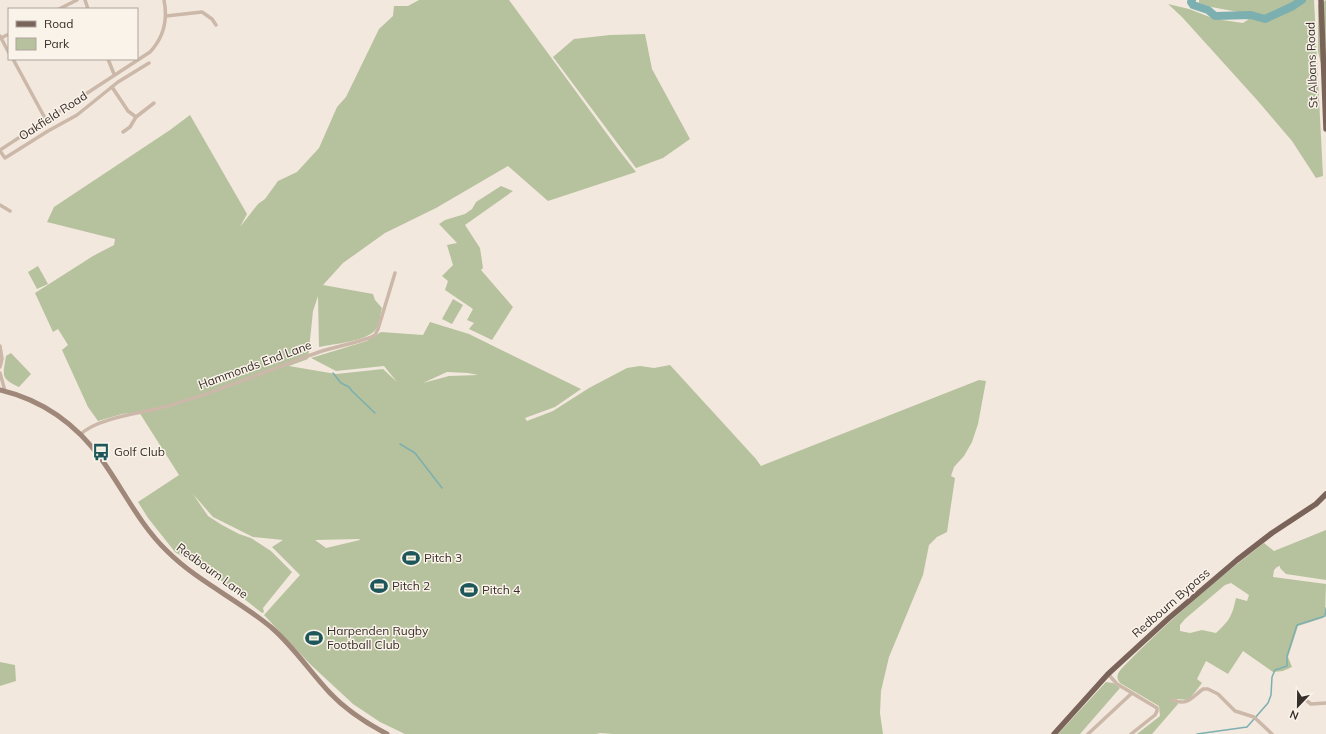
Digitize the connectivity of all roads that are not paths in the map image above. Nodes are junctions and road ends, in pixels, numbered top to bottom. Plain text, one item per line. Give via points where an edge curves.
1 (77, 0) edge
2 (164, 0) edge
3 (1321, 1) edge
4 (61, 8) edge
5 (166, 16) junction
6 (216, 25) dead end
7 (1, 37) edge
8 (8, 51) edge
9 (13, 60) edge
10 (108, 60) edge
11 (137, 60) edge
12 (138, 60) edge
13 (148, 63) dead end
14 (114, 75) junction
15 (118, 82) junction
16 (112, 86) junction
17 (154, 103) dead end
18 (136, 117) junction
19 (46, 120) junction
20 (1326, 130) edge
21 (123, 132) dead end
22 (0, 151) edge
23 (0, 205) edge
24 (10, 210) dead end
25 (395, 273) dead end
26 (0, 346) edge
27 (0, 367) edge
28 (0, 373) edge
29 (2, 390) edge
30 (81, 434) junction
31 (1326, 494) edge
32 (1326, 500) edge
33 (1316, 504) junction
34 (1108, 674) junction
35 (1132, 693) junction
36 (1172, 700) dead end
37 (1307, 701) dead end
38 (1326, 703) edge
39 (387, 734) edge
40 (1054, 734) edge
41 (1088, 734) edge
42 (1131, 734) edge
43 (1272, 734) edge

1 - 4 street
2 - 5 street
3 - 20 main road, St Albans Road
5 - 6 street via 202,12
5 - 12 street, Oakfield Road via 165,26 157,44
7 - 8 street
9 - 19 street
10 - 14 street
11 - 14 street, Oakfield Road
13 - 15 street, Oakfield Road
14 - 15 street
14 - 19 street, Oakfield Road
15 - 16 street, Oakfield Road
16 - 18 street via 128,111
16 - 22 street, Oakfield Road via 77,115 5,158
17 - 18 street
18 - 21 street via 130,127
19 - 22 street, Oakfield Road
23 - 24 street
25 - 30 street, Hammonds End Lane via 378,329 370,338 319,352 209,393 100,424
26 - 27 street
28 - 29 street
29 - 30 main road, Redbourn Lane via 33,401 53,412
30 - 39 main road, Redbourn Lane via 102,460 143,523 167,551 189,570 266,622 339,702
31 - 33 main road, Redbourn Bypass
32 - 33 main road, Redbourn Bypass
33 - 34 main road, Redbourn Bypass via 1237,560
34 - 35 street via 1117,684
34 - 40 main road, Redbourn Bypass
35 - 41 street
35 - 42 street via 1157,709 1155,715
36 - 43 street via 1183,703 1203,689 1208,689 1223,698 1235,711 1254,717
37 - 38 street via 1311,704

